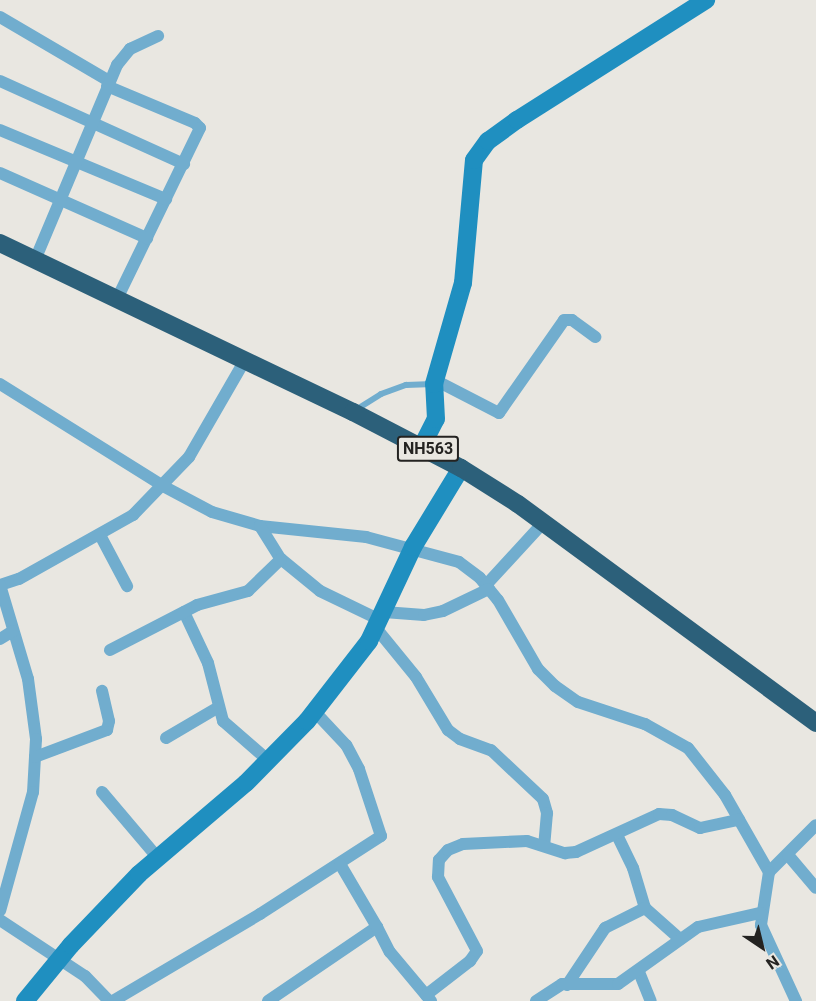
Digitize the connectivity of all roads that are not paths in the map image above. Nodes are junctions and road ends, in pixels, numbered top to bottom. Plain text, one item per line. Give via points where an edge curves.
1 (706, 0) edge
2 (0, 17) edge
3 (158, 36) dead end
4 (0, 81) edge
5 (108, 84) junction
6 (93, 122) junction
7 (0, 130) edge
8 (78, 161) junction
9 (184, 164) junction
10 (0, 174) edge
11 (58, 198) junction
12 (166, 199) junction
13 (147, 238) junction
14 (0, 243) edge
15 (35, 260) junction
16 (117, 299) junction
17 (595, 337) dead end
18 (245, 360) junction
19 (434, 382) junction
20 (0, 384) edge
21 (353, 412) junction
22 (422, 446) junction
23 (461, 468) junction
24 (163, 486) junction
25 (543, 523) junction
26 (260, 526) junction
27 (100, 535) junction
28 (413, 547) junction
29 (281, 559) junction
30 (0, 585) edge
31 (127, 586) dead end
32 (488, 587) junction
33 (184, 612) junction
34 (380, 620) junction
35 (13, 631) junction
36 (0, 639) edge
37 (110, 650) dead end
38 (102, 691) dead end
39 (217, 708) junction
40 (315, 712) junction
41 (816, 723) edge
42 (166, 738) dead end
43 (35, 757) junction
44 (269, 761) junction
45 (102, 792) dead end
46 (740, 820) junction
47 (816, 825) edge
48 (617, 835) junction
49 (544, 845) junction
50 (788, 855) junction
51 (158, 858) junction
52 (340, 864) junction
53 (769, 872) junction
54 (816, 888) edge
55 (645, 908) junction
56 (0, 911) edge
57 (760, 913) junction
58 (0, 920) edge
59 (377, 927) junction
60 (680, 939) junction
61 (60, 957) junction
62 (639, 972) junction
63 (567, 985) junction
64 (282, 997) edge
65 (428, 998) edge
66 (25, 1001) edge
67 (111, 1001) edge
68 (268, 1001) edge
69 (536, 1001) edge
70 (651, 1001) edge
71 (796, 1001) edge

1 - 19 street via 517,120 488,141 474,160 464,275
2 - 5 street
3 - 5 street via 130,49
4 - 6 street
5 - 6 street
5 - 9 street via 198,125 200,132
6 - 8 street
6 - 9 street
7 - 8 street
8 - 11 street
8 - 12 street
9 - 12 street
10 - 11 street
11 - 13 street
11 - 15 street
12 - 13 street
13 - 16 street
14 - 15 highway, NH563
15 - 16 highway, NH563
16 - 18 highway, NH563
17 - 19 street via 572,320 564,320 499,413
18 - 21 highway, NH563
18 - 24 street via 212,422 189,457
19 - 21 lane via 406,385 381,394
19 - 22 street via 436,419
20 - 24 street
21 - 22 highway, NH563
22 - 23 highway, NH563
23 - 25 highway, NH563
23 - 28 street
24 - 26 street via 212,512
24 - 27 street via 133,515
25 - 32 street
25 - 41 highway, NH563
26 - 28 street via 328,532
26 - 29 street
27 - 30 street via 19,579
27 - 31 street
28 - 32 street via 459,562
28 - 34 street
29 - 33 street via 248,591
29 - 34 street via 320,591
30 - 35 street
32 - 34 street via 443,611
32 - 46 street via 538,669 555,686 578,702 645,724 688,748
33 - 37 street
33 - 39 street via 208,663
34 - 40 street
34 - 49 street via 448,729 460,739 491,750 543,799 547,813
35 - 36 street
35 - 43 street via 28,679
38 - 43 street via 109,721 107,730
39 - 42 street
39 - 44 street via 228,727
40 - 44 street
40 - 52 street via 346,745 359,769 381,836
43 - 56 street via 33,792
44 - 51 street
45 - 51 street
46 - 48 street via 700,828 672,815 659,814
46 - 53 street
47 - 50 street
48 - 49 street via 576,852
48 - 55 street via 633,868
49 - 65 street via 527,841 463,844 442,855 438,868 441,889 477,951
50 - 53 street
50 - 54 street
51 - 61 street
52 - 59 street
52 - 67 street
53 - 57 street
55 - 60 street
55 - 63 street via 605,928
57 - 60 street via 707,923
57 - 71 street via 767,940
58 - 61 street
59 - 64 street
59 - 65 street via 390,952
60 - 62 street
61 - 66 street
61 - 67 street
62 - 63 street via 610,986
62 - 70 street
63 - 69 street via 555,986
64 - 68 street

